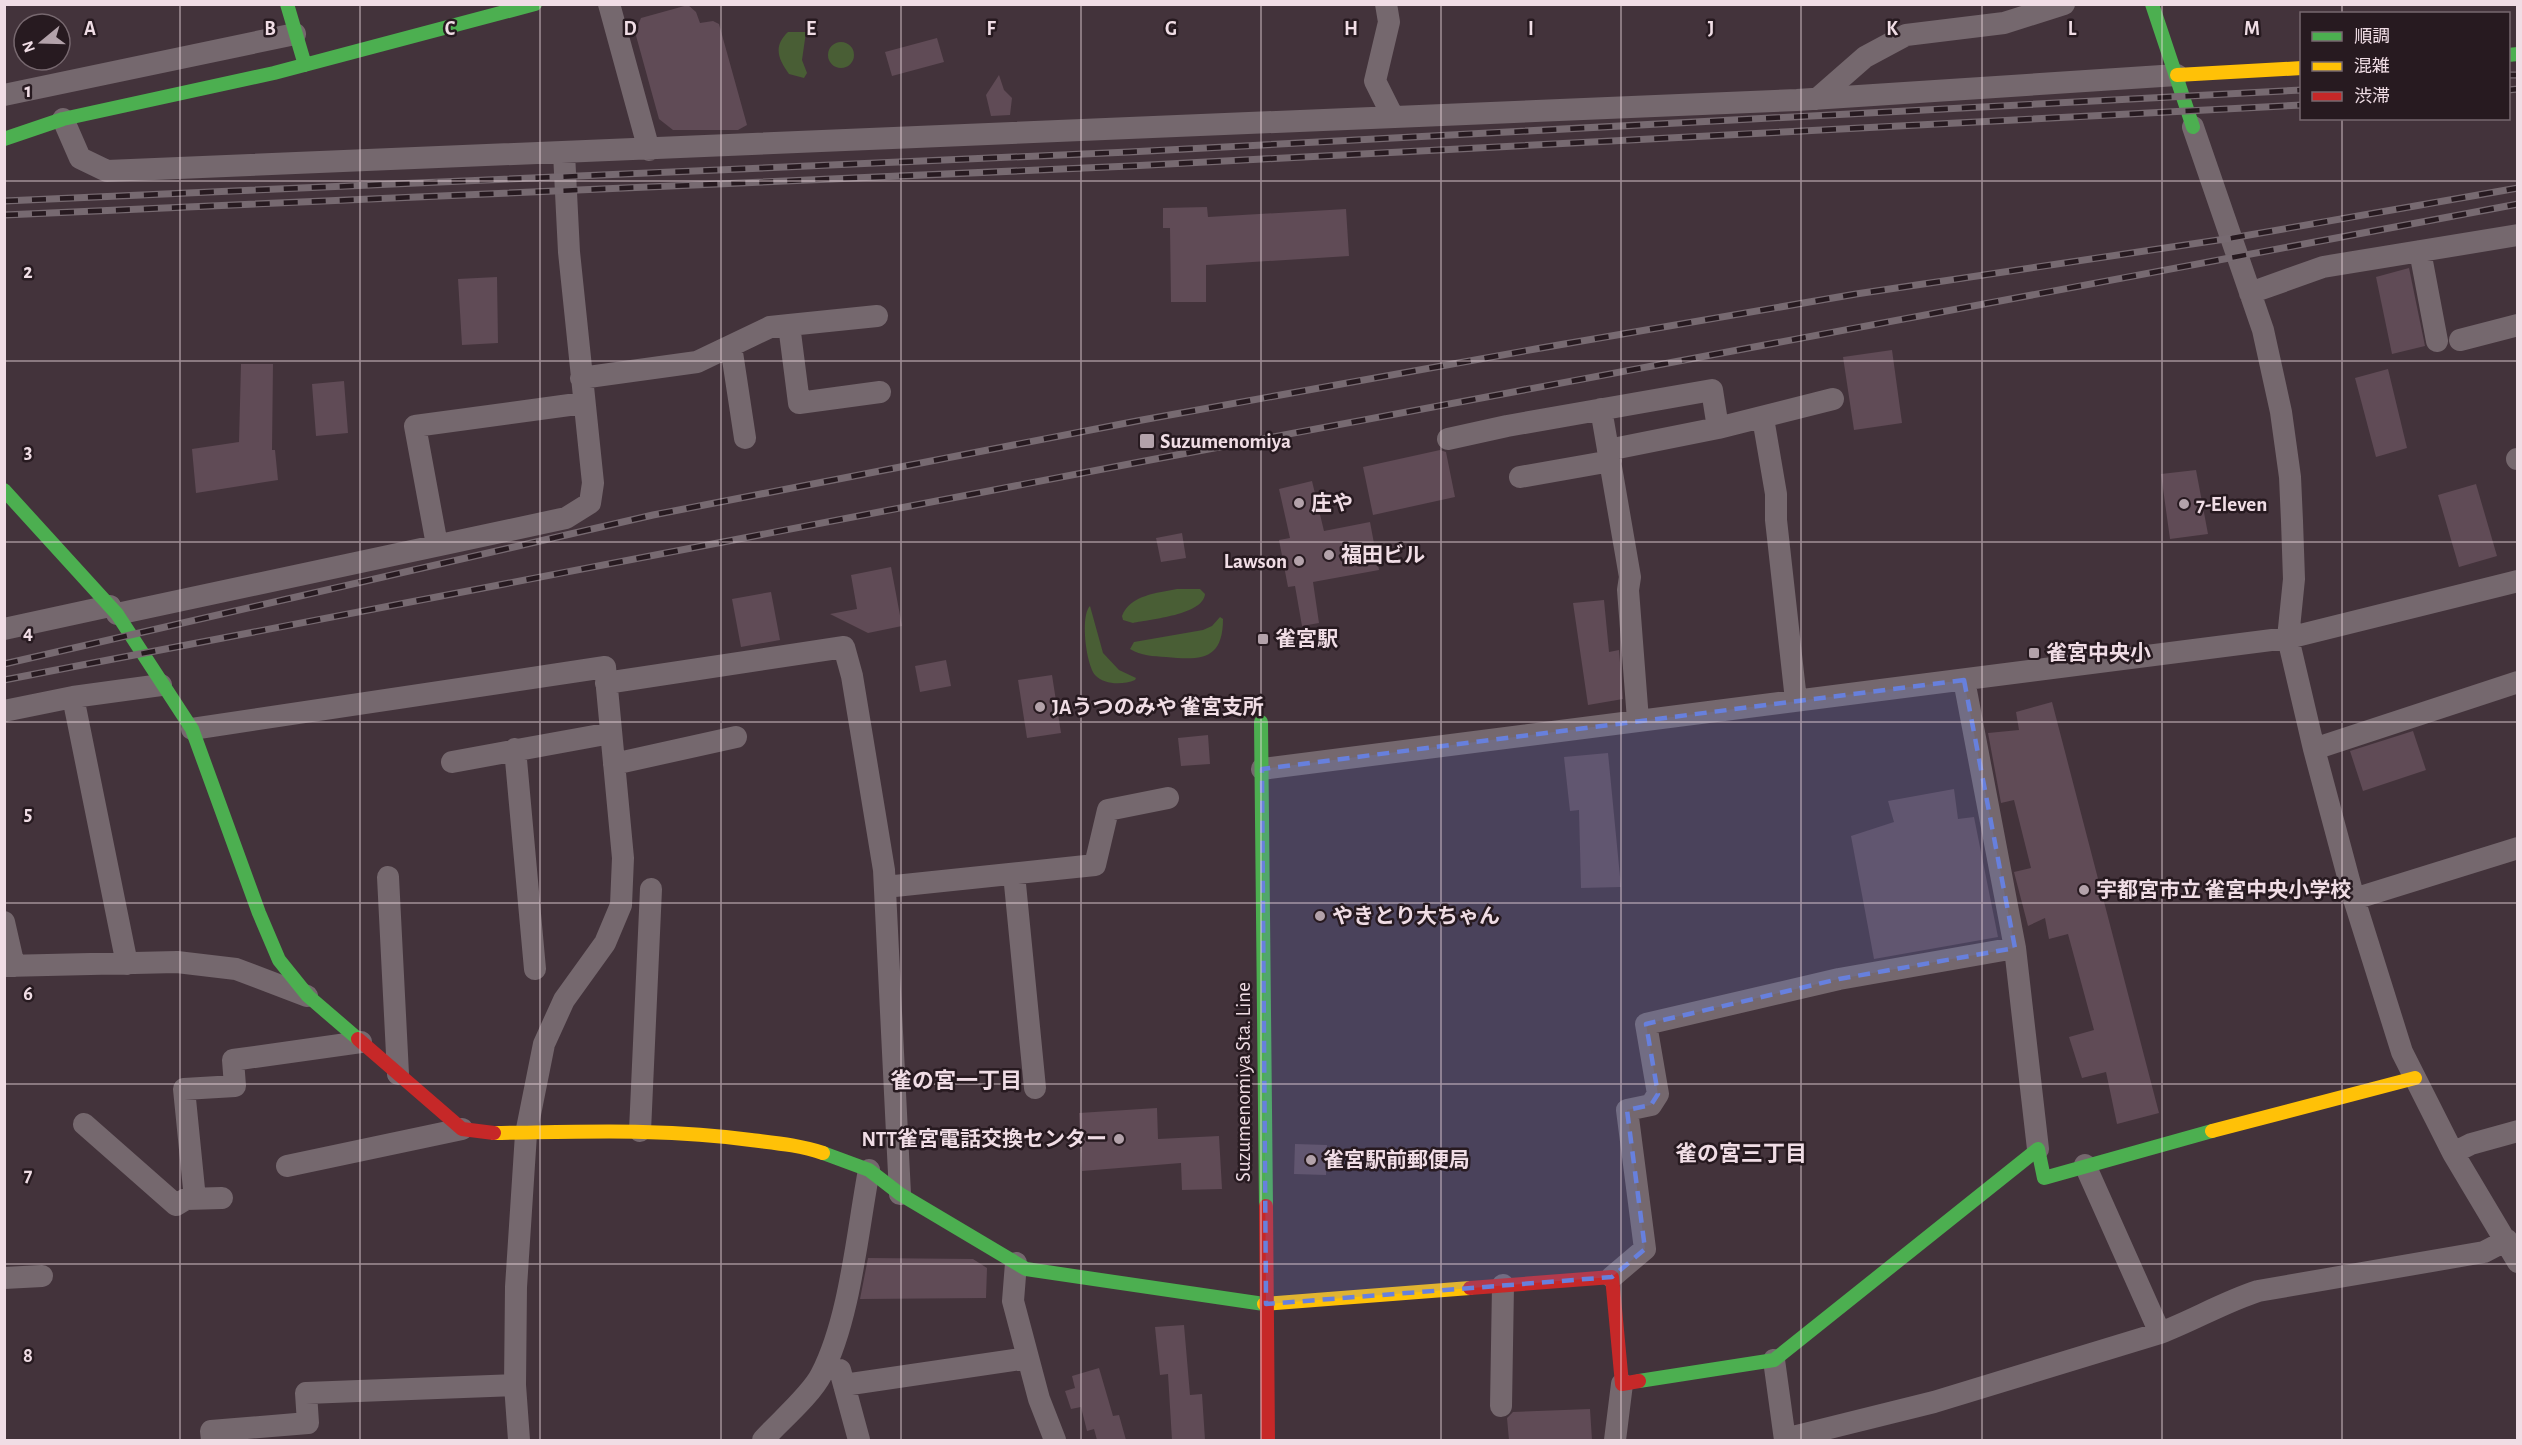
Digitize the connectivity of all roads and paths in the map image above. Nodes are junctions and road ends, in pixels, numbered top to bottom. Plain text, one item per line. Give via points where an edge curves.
1 (287, 4) edge
2 (535, 4) edge
3 (609, 4) edge
4 (1386, 4) edge
5 (2064, 4) edge
6 (2152, 4) edge
7 (296, 34) junction
8 (305, 65) junction
9 (2300, 68) edge
10 (2177, 75) junction
11 (4, 95) edge
12 (1817, 99) junction
13 (1393, 117) junction
14 (63, 119) junction
15 (2193, 127) joint
16 (4, 139) edge
17 (649, 150) junction
18 (564, 153) junction
19 (2517, 235) edge
20 (2420, 251) junction
21 (2250, 293) junction
22 (877, 316) dead end
23 (789, 325) junction
24 (2517, 325) edge
25 (2460, 339) dead end
26 (2437, 341) dead end
27 (731, 346) junction
28 (581, 378) junction
29 (880, 392) dead end
30 (1833, 399) dead end
31 (584, 404) junction
32 (1601, 409) junction
33 (1763, 418) junction
34 (1718, 428) junction
35 (745, 438) dead end
36 (1448, 440) dead end
37 (1610, 455) junction
38 (1520, 477) dead end
39 (4, 490) edge
40 (437, 545) junction
41 (2517, 581) edge
42 (114, 610) junction
43 (4, 629) edge
44 (2288, 638) junction
45 (1964, 680) junction
46 (2517, 682) edge
47 (606, 683) junction
48 (160, 685) junction
49 (73, 697) junction
50 (1796, 700) junction
51 (4, 711) edge
52 (1638, 720) junction
53 (1261, 722) dead end
54 (192, 729) junction
55 (611, 733) junction
56 (736, 737) dead end
57 (514, 748) junction
58 (2314, 749) junction
59 (452, 762) dead end
60 (614, 764) junction
61 (1262, 769) junction
62 (1168, 798) dead end
63 (2517, 848) edge
64 (1014, 874) junction
65 (388, 877) dead end
66 (885, 887) junction
67 (651, 889) dead end
68 (2354, 899) junction
69 (4, 922) edge
70 (2015, 948) junction
71 (127, 964) junction
72 (9, 966) edge
73 (535, 969) dead end
74 (308, 996) junction
75 (361, 1042) junction
76 (398, 1074) junction
77 (2415, 1078) junction
78 (1035, 1088) dead end
79 (84, 1124) dead end
80 (462, 1129) junction
81 (640, 1131) junction
82 (2517, 1131) edge
83 (526, 1134) junction
84 (2038, 1149) junction
85 (2453, 1153) junction
86 (2085, 1164) junction
87 (287, 1166) dead end
88 (869, 1170) junction
89 (900, 1194) junction
90 (222, 1198) dead end
91 (195, 1199) junction
92 (2506, 1240) junction
93 (2517, 1262) edge
94 (1016, 1263) junction
95 (42, 1276) dead end
96 (1612, 1277) junction
97 (4, 1278) edge
98 (1503, 1285) junction
99 (1266, 1304) junction
100 (2160, 1333) junction
101 (834, 1346) junction
102 (1028, 1358) junction
103 (1774, 1360) junction
104 (1622, 1384) junction
105 (515, 1385) junction
106 (844, 1385) junction
107 (1501, 1406) dead end
108 (212, 1440) edge
109 (519, 1440) edge
110 (763, 1440) edge
111 (859, 1440) edge
112 (1055, 1440) edge
113 (1268, 1440) edge
114 (1615, 1440) edge
115 (1785, 1440) edge

1 - 7 street
2 - 8 street
3 - 17 street
4 - 13 street via 1389,22 1376,81
5 - 12 street via 2004,23 1906,35 1865,57
6 - 10 street
7 - 8 street
7 - 11 street
8 - 14 street
9 - 10 street
10 - 12 street
10 - 15 street
12 - 13 street
13 - 17 street
14 - 16 street
14 - 18 street via 80,158 108,171
15 - 21 street
17 - 18 street
18 - 28 street
19 - 20 street
20 - 21 street via 2323,267
20 - 26 street
21 - 44 street via 2263,330 2281,412 2290,477 2294,579
22 - 23 street
23 - 27 street via 770,327
23 - 29 street via 799,403
24 - 25 street
27 - 28 street via 697,362
27 - 35 street
28 - 31 street
30 - 33 street
31 - 40 street via 593,483 590,503 566,518
31 - 40 street via 415,426
32 - 34 street via 1712,390
32 - 36 street
32 - 37 street
33 - 34 street
33 - 50 street via 1776,494
34 - 37 street
37 - 38 street
37 - 52 street via 1630,577
39 - 42 street
40 - 42 street
41 - 44 street
42 - 43 street
42 - 48 street
44 - 45 street
44 - 58 street
45 - 50 street
45 - 70 street
46 - 58 street
47 - 54 street via 605,667
47 - 55 street
47 - 66 street via 844,647
48 - 49 street
48 - 54 street
49 - 51 street
49 - 71 street
50 - 52 street
52 - 61 street
53 - 61 street, Suzumenomiya Sta. Line
54 - 74 street via 279,960
55 - 57 street
55 - 60 street
56 - 60 street
57 - 59 street
57 - 73 street
58 - 68 street
60 - 83 street via 623,858 621,904 604,943 564,1000 544,1044
61 - 99 street, Suzumenomiya Sta. Line
62 - 64 street via 1108,810 1095,865
63 - 68 street
64 - 66 street
64 - 78 street
65 - 76 street
66 - 89 street
67 - 81 street
68 - 77 street via 2390,1018
69 - 72 street
70 - 84 street
70 - 96 street via 1839,979 1646,1024 1658,1094 1651,1105 1627,1110 1645,1249
71 - 72 street
71 - 74 street via 177,962 236,969
74 - 75 street
75 - 76 street
75 - 91 street via 233,1060 235,1086 184,1089
76 - 80 street
77 - 85 street
77 - 86 street
79 - 91 street via 176,1205
80 - 83 street
80 - 87 street
81 - 83 street
81 - 88 street via 709,1134 806,1147
82 - 85 street
83 - 105 street via 516,1287
84 - 86 street via 2044,1178
84 - 103 street
85 - 92 street
86 - 100 street
88 - 89 street
88 - 101 street
89 - 94 street
90 - 91 street
92 - 93 street
92 - 100 street via 2484,1252 2258,1291 2228,1300 2197,1319
94 - 99 street via 1026,1269
94 - 102 street via 1013,1301
95 - 97 street
96 - 98 street
96 - 104 street
98 - 99 street
98 - 107 street
99 - 113 street, Suzumenomiya Sta. Line
100 - 115 street via 1934,1402
101 - 106 street
101 - 110 street via 820,1378
102 - 106 street
102 - 112 street
103 - 104 street
103 - 115 street
104 - 114 street
105 - 108 street via 306,1393 309,1423 211,1431
105 - 109 street
106 - 111 street

